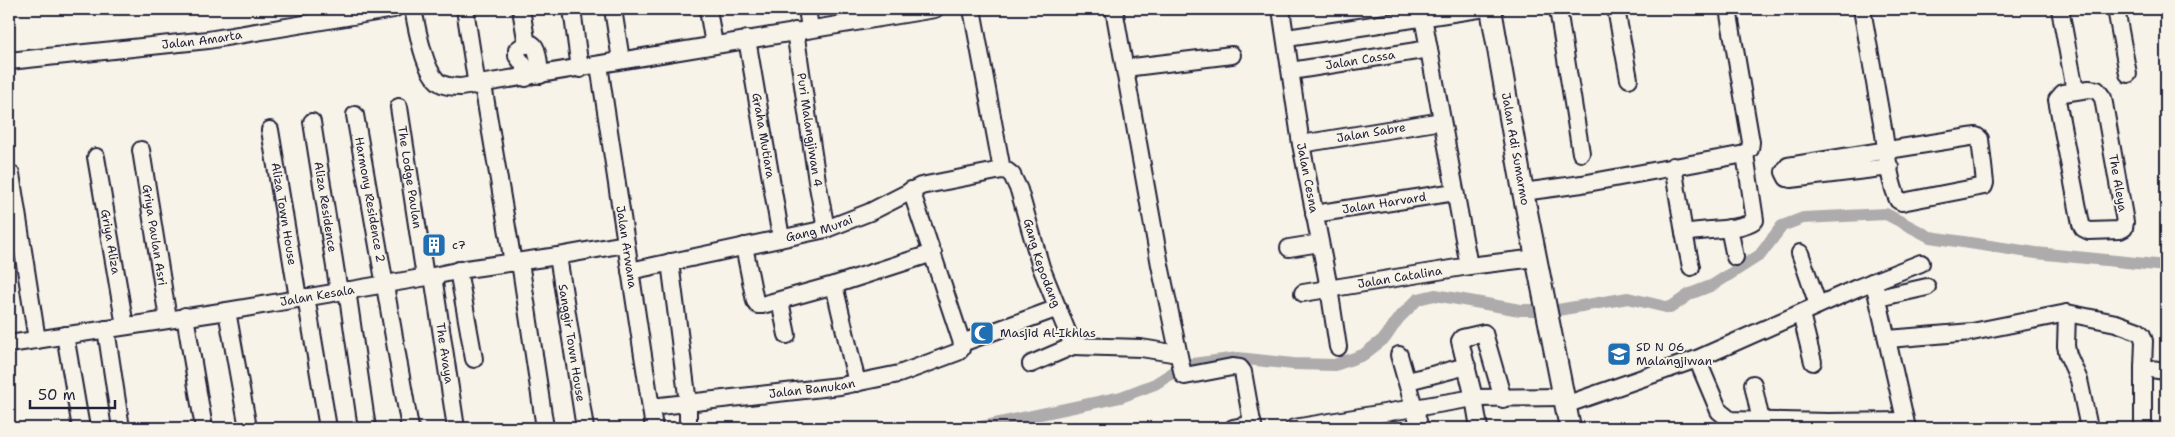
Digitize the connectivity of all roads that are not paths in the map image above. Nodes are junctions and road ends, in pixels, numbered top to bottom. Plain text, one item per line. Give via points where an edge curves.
1 (394, 9) edge
2 (413, 9) edge
3 (465, 9) edge
4 (521, 9) edge
5 (572, 9) edge
6 (613, 9) edge
7 (708, 9) edge
8 (807, 9) edge
9 (935, 9) edge
10 (972, 9) edge
11 (1114, 9) edge
12 (1281, 9) edge
13 (1479, 9) edge
14 (1491, 9) edge
15 (1558, 9) edge
16 (1616, 9) edge
17 (1728, 9) edge
18 (1862, 9) edge
19 (2060, 9) edge
20 (2116, 9) edge
21 (896, 11) edge
22 (850, 15) edge
23 (1423, 17) junction
24 (802, 30) junction
25 (1287, 38) junction
26 (747, 39) junction
27 (714, 46) junction
28 (1429, 49) junction
29 (1232, 55) dead end
30 (9, 60) edge
31 (621, 60) junction
32 (599, 65) junction
33 (1125, 68) junction
34 (580, 69) junction
35 (1291, 71) junction
36 (2128, 74) dead end
37 (533, 76) junction
38 (1629, 79) dead end
39 (480, 86) junction
40 (2074, 90) junction
41 (399, 107) dead end
42 (355, 115) dead end
43 (1442, 121) junction
44 (312, 122) dead end
45 (270, 130) dead end
46 (1301, 144) junction
47 (141, 150) dead end
48 (1887, 150) junction
49 (1581, 153) dead end
50 (1746, 154) junction
51 (96, 157) dead end
52 (1673, 166) junction
53 (1890, 167) junction
54 (1002, 170) junction
55 (11, 174) dead end
56 (911, 190) junction
57 (1455, 192) junction
58 (1523, 192) junction
59 (1314, 214) junction
60 (1729, 228) junction
61 (826, 229) junction
62 (780, 232) dead end
63 (1684, 233) junction
64 (1320, 243) junction
65 (625, 244) junction
66 (744, 246) junction
67 (1289, 248) dead end
68 (932, 253) junction
69 (1800, 253) dead end
70 (558, 256) junction
71 (1734, 257) dead end
72 (1536, 258) junction
73 (516, 262) junction
74 (670, 262) junction
75 (1921, 263) dead end
76 (1469, 266) junction
77 (1691, 268) dead end
78 (458, 270) junction
79 (630, 271) junction
80 (429, 277) junction
81 (1872, 282) junction
82 (384, 284) junction
83 (834, 285) junction
84 (1927, 287) dead end
85 (1329, 288) junction
86 (343, 291) junction
87 (1303, 293) dead end
88 (302, 297) junction
89 (1878, 298) junction
90 (780, 301) junction
91 (1818, 305) junction
92 (1058, 308) junction
93 (227, 311) junction
94 (2067, 313) junction
95 (1801, 314) junction
96 (185, 316) junction
97 (168, 319) junction
98 (125, 326) junction
99 (106, 330) junction
100 (787, 335) dead end
101 (66, 336) junction
102 (1888, 339) junction
103 (37, 340) junction
104 (962, 343) junction
105 (9, 344) edge
106 (1073, 346) junction
107 (1338, 347) dead end
108 (1399, 355) dead end
109 (1178, 356) junction
110 (474, 359) dead end
111 (1697, 359) junction
112 (1813, 362) dead end
113 (1031, 364) dead end
114 (1466, 366) junction
115 (2143, 368) junction
116 (2166, 371) edge
117 (1408, 382) junction
118 (857, 383) junction
119 (1753, 384) dead end
120 (1474, 398) junction
121 (1503, 399) junction
122 (1565, 401) junction
123 (688, 403) junction
124 (651, 407) junction
125 (1415, 408) junction
126 (1761, 421) junction
127 (1358, 424) edge
128 (1792, 425) edge
129 (1906, 425) edge
130 (1253, 426) edge
131 (81, 428) edge
132 (121, 428) edge
133 (204, 428) edge
134 (248, 428) edge
135 (328, 428) edge
136 (367, 428) edge
137 (410, 428) edge
138 (456, 428) edge
139 (546, 428) edge
140 (585, 428) edge
141 (654, 428) edge
142 (688, 428) edge
143 (1233, 428) edge
144 (1294, 428) edge
145 (1420, 428) edge
146 (1479, 428) edge
147 (1570, 428) edge
148 (2089, 428) edge
149 (2143, 428) edge

1 - 30 street, Jalan Amarta via 208,40
2 - 39 street via 420,42 433,77 451,87
3 - 39 street
4 - 37 street via 527,45 536,47 539,53
5 - 34 street
6 - 31 street
7 - 27 street
8 - 24 street, Puri Malangjiwan 4
9 - 21 street
10 - 54 street
11 - 33 street
12 - 25 street, Jalan Cesna
13 - 23 street
14 - 58 main road, Jalan Adi Sumarmo
15 - 49 street
16 - 38 street
17 - 50 street via 1752,142
18 - 48 street
19 - 40 street
20 - 36 street
21 - 22 street
22 - 24 street
23 - 25 street
23 - 28 street
24 - 26 street
24 - 61 street, Puri Malangjiwan 4
25 - 35 street, Jalan Cesna
26 - 27 street
26 - 62 street, Graha Mutiara
27 - 31 street
28 - 35 street, Jalan Cassa
28 - 43 street
29 - 33 street
31 - 32 street
32 - 34 street
32 - 65 street, Jalan Arwana
33 - 109 street
34 - 37 street
35 - 46 street, Jalan Cesna
37 - 39 street
39 - 73 street
40 - 40 street, The Aleya via 2063,93 2057,100 2081,224 2088,231 2120,230 2125,222 2103,98 2097,90
41 - 80 street, The Lodge Paulan
42 - 82 street, Harmony Residence 2
43 - 46 street, Jalan Sabre
43 - 57 street
44 - 86 street, Aliza Residence
45 - 88 street, Aliza Town House
46 - 59 street, Jalan Cesna
47 - 97 street, Griya Paulan Asri
48 - 53 street
48 - 53 street via 1788,166 1784,172 1791,179
48 - 53 street via 1976,136 1980,139 1986,183 1981,188 1902,202 1896,196
50 - 52 street
50 - 60 street via 1755,220
51 - 98 street, Griya Aliza
52 - 58 street
52 - 63 street
54 - 56 street, Gang Murai
54 - 92 street, Gang Kepodang via 1012,175 1041,268
55 - 103 street
56 - 61 street, Gang Murai via 870,212
56 - 68 street
57 - 59 street, Jalan Harvard
57 - 76 street
58 - 72 main road, Jalan Adi Sumarmo
59 - 64 street, Jalan Cesna
60 - 63 street
60 - 71 street
61 - 66 street, Gang Murai
63 - 77 street
64 - 67 street
64 - 85 street, Jalan Cesna
65 - 70 street, Jalan Kesala
65 - 79 street, Jalan Arwana
66 - 74 street, Gang Murai
66 - 90 street via 755,301 758,305
68 - 83 street
68 - 104 street
69 - 91 street
70 - 73 street, Jalan Kesala
70 - 140 street, Sanggir Town House
72 - 76 street, Jalan Catalina
72 - 122 main road, Jalan Adi Sumarmo
73 - 78 street, Jalan Kesala
73 - 139 street
74 - 79 street, Gang Murai
74 - 123 street
75 - 81 street
76 - 85 street, Jalan Catalina
78 - 80 street, Jalan Kesala
78 - 110 street
79 - 124 street, Jalan Arwana
80 - 82 street, Jalan Kesala
80 - 138 street, The Avaya
81 - 89 street
81 - 91 street
82 - 86 street, Jalan Kesala
82 - 137 street, Harmony Residence 2
83 - 90 street
83 - 118 street
84 - 89 street
85 - 87 street, Jalan Catalina
85 - 107 street, Jalan Cesna
86 - 88 street, Jalan Kesala
86 - 136 street, Aliza Residence
88 - 93 street, Jalan Kesala
88 - 135 street, Aliza Town House
89 - 102 street
90 - 100 street
91 - 95 street
92 - 104 street, Jalan Banukan
92 - 106 street, Gang Kepodang
93 - 96 street, Jalan Kesala
93 - 134 street
94 - 102 street via 1972,332
94 - 115 street via 2138,331 2144,341
94 - 148 street via 2068,355 2079,380
95 - 111 street
95 - 112 street
96 - 97 street, Jalan Kesala
96 - 133 street
97 - 98 street, Jalan Kesala
98 - 99 street, Jalan Kesala
99 - 101 street, Jalan Kesala
99 - 132 street
101 - 103 street, Jalan Kesala
101 - 131 street
102 - 129 street
103 - 105 street, Jalan Kesala
104 - 118 street, Jalan Banukan via 958,352 899,374
106 - 109 street via 1141,348
106 - 113 street
108 - 117 street
109 - 130 street via 1185,376 1240,368
111 - 122 street
111 - 126 street via 1724,417
114 - 117 street
114 - 120 street
114 - 121 street via 1460,339 1484,333
115 - 116 street
115 - 149 street
117 - 125 street
118 - 123 street, Jalan Banukan
119 - 126 street
120 - 121 street
120 - 125 street
120 - 146 street
121 - 122 street
122 - 147 main road, Jalan Adi Sumarmo
123 - 124 street, Jalan Banukan
123 - 142 street
124 - 141 street, Jalan Arwana
125 - 127 street
125 - 145 street
126 - 128 street
127 - 144 street
128 - 129 street
130 - 143 street

